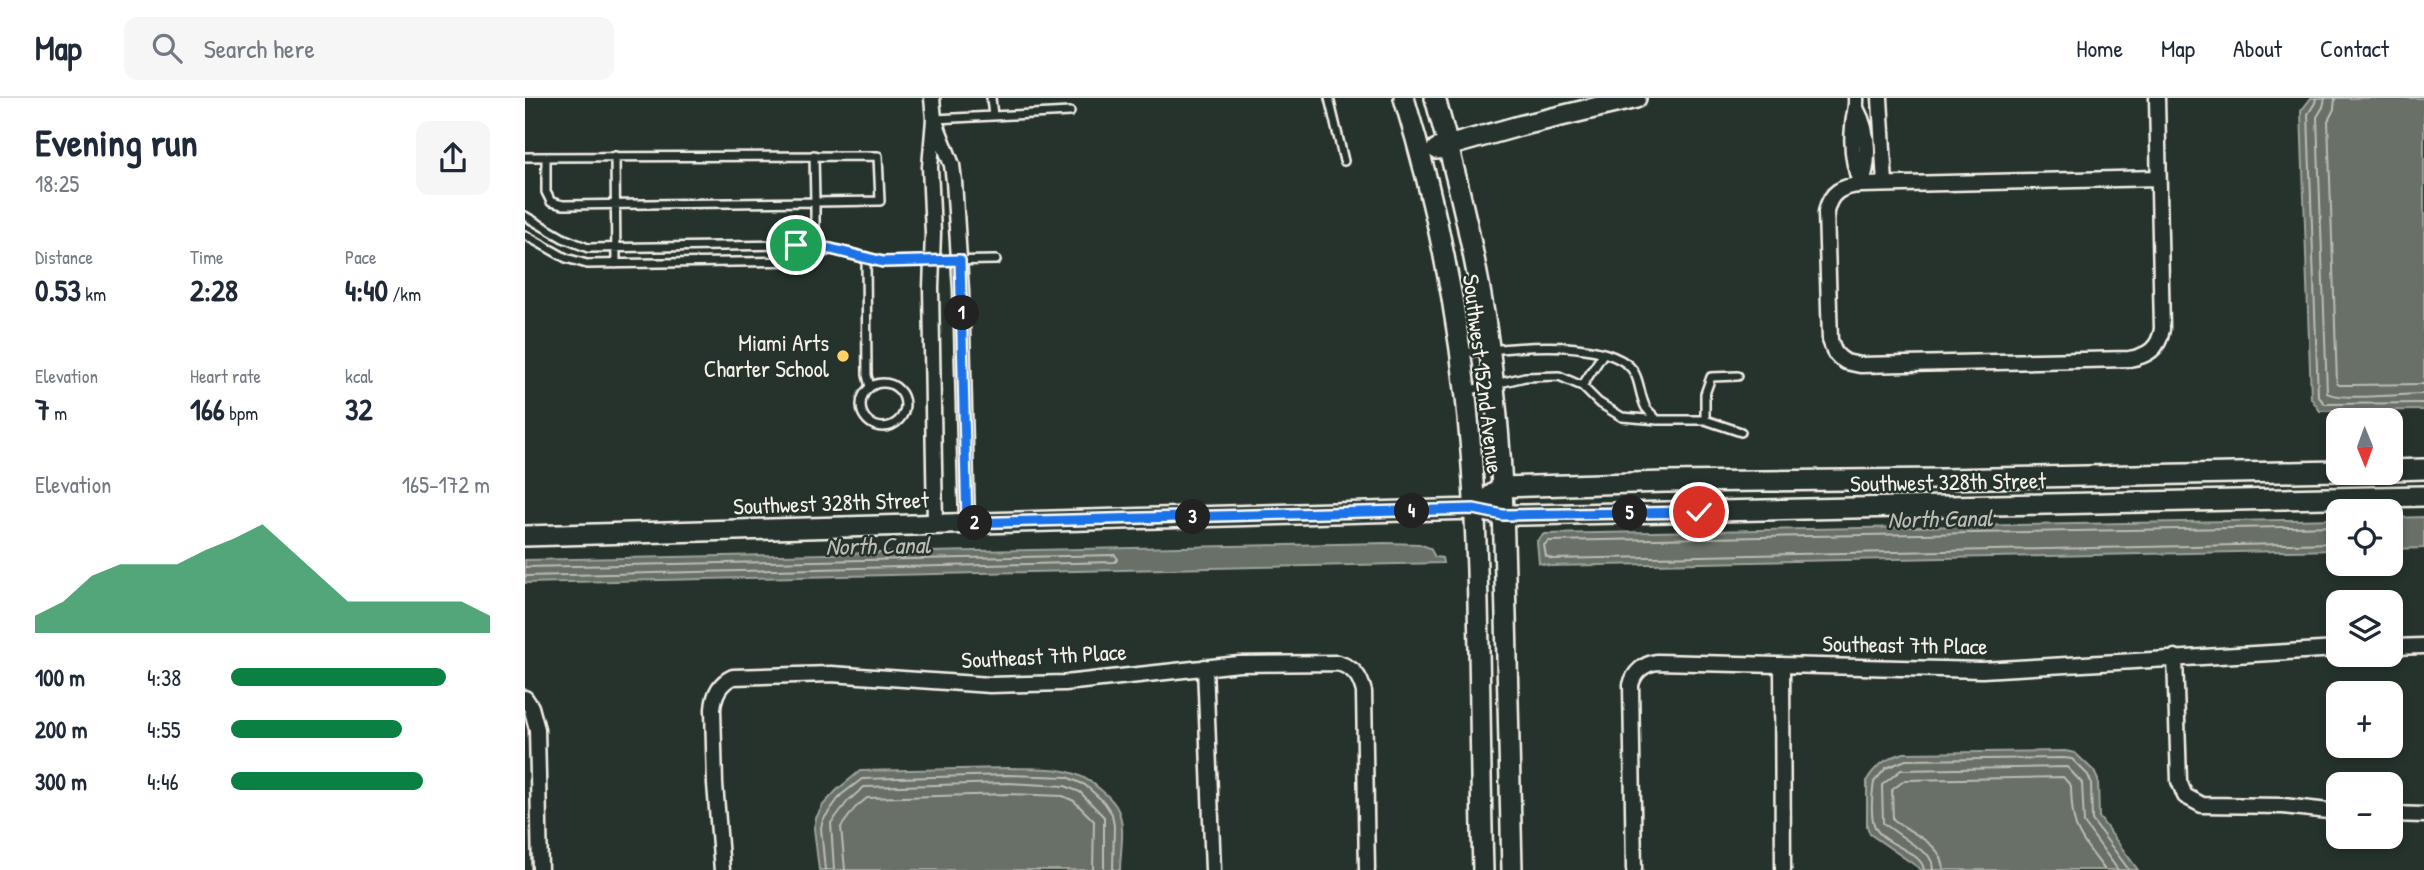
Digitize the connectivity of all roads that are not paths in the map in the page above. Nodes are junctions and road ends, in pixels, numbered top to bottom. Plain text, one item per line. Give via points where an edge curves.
1 (932, 98) edge
2 (991, 98) edge
3 (1329, 98) edge
4 (1404, 98) edge
5 (1434, 98) edge
6 (1636, 98) edge
7 (1880, 98) edge
8 (2157, 98) edge
9 (1857, 104) edge
10 (1070, 112) dead end
11 (993, 116) junction
12 (934, 120) junction
13 (1448, 146) junction
14 (814, 155) junction
15 (1420, 155) junction
16 (615, 156) junction
17 (525, 157) edge
18 (546, 157) junction
19 (1344, 161) dead end
20 (2158, 178) junction
21 (1885, 184) junction
22 (1861, 185) junction
23 (815, 202) junction
24 (615, 205) junction
25 (525, 216) edge
26 (525, 235) edge
27 (815, 246) junction
28 (616, 247) junction
29 (831, 249) junction
30 (866, 257) junction
31 (960, 260) junction
32 (996, 260) dead end
33 (932, 261) junction
34 (616, 264) junction
35 (1489, 350) junction
36 (1460, 354) junction
37 (1603, 354) junction
38 (1738, 376) dead end
39 (1494, 385) junction
40 (1583, 386) junction
41 (870, 387) junction
42 (1465, 391) junction
43 (1658, 420) junction
44 (1705, 420) junction
45 (1741, 432) dead end
46 (2424, 469) edge
47 (2403, 470) edge
48 (2326, 471) edge
49 (1502, 487) junction
50 (2424, 496) edge
51 (1474, 509) junction
52 (1503, 515) junction
53 (967, 523) junction
54 (936, 524) junction
55 (525, 536) edge
56 (2424, 646) edge
57 (2403, 647) edge
58 (2326, 650) edge
59 (2175, 657) junction
60 (1782, 665) junction
61 (1205, 667) junction
62 (526, 698) edge
63 (2326, 811) edge
64 (2403, 814) edge
65 (2424, 815) edge
66 (540, 870) edge
67 (722, 870) edge
68 (1213, 870) edge
69 (1367, 870) edge
70 (1483, 870) edge
71 (1512, 870) edge
72 (1634, 870) edge
73 (1783, 870) edge

1 - 12 street
2 - 11 lane
3 - 19 lane
4 - 15 street, Southwest 152nd Avenue
5 - 13 street, Southwest 152nd Avenue
6 - 13 street
7 - 21 street
8 - 20 street
9 - 22 street via 1855,169
10 - 11 lane
11 - 12 lane
12 - 31 street via 952,165
12 - 33 street
13 - 15 street
13 - 35 street, Southwest 152nd Avenue
14 - 16 lane
14 - 23 lane
14 - 23 lane via 879,156 880,201
15 - 36 street, Southwest 152nd Avenue
16 - 18 lane
16 - 24 lane
17 - 18 lane
18 - 24 lane via 546,192 551,202
20 - 21 street
20 - 22 street via 2162,329 2149,353 2129,359 1846,362 1835,353 1830,340 1826,212 1835,193
21 - 22 street
23 - 24 lane
23 - 27 lane
24 - 28 lane
25 - 28 lane via 581,247
26 - 34 lane via 575,262
27 - 28 lane
27 - 29 lane
28 - 34 lane
29 - 30 lane
29 - 34 lane via 805,261
30 - 33 lane via 883,262
30 - 41 lane
31 - 32 lane
31 - 33 lane
31 - 53 street
33 - 54 street
35 - 36 lane
35 - 37 lane via 1561,346
35 - 39 street, Southwest 152nd Avenue
36 - 42 street, Southwest 152nd Avenue
37 - 40 lane
37 - 43 lane via 1627,364 1637,376 1647,410
38 - 44 lane via 1711,377 1705,394
39 - 40 lane via 1525,377 1559,376
39 - 42 lane
39 - 49 street, Southwest 152nd Avenue
40 - 43 lane via 1598,402 1622,416
41 - 41 lane via 862,398 865,418 883,426 896,422 904,411 901,392 890,384
42 - 51 street, Southwest 152nd Avenue
43 - 44 lane
44 - 45 lane
46 - 47 street
48 - 49 street, Southwest 328th Street
49 - 51 street
49 - 52 street, Southwest 152nd Avenue
50 - 52 street, Southwest 328th Street
51 - 52 street, Southwest 328th Street
51 - 53 street, Southwest 328th Street
51 - 70 street, Southwest 152nd Avenue
52 - 71 street, Southwest 152nd Avenue
53 - 54 street, Southwest 328th Street
54 - 55 street, Southwest 328th Street
56 - 57 street
58 - 59 street, Southeast 7th Place
59 - 60 street, Southeast 7th Place via 1959,670
59 - 63 street via 2179,781 2188,800 2201,805
60 - 72 street, Southeast 7th Place via 1657,662 1645,665 1632,678
60 - 73 street
61 - 67 street, Southeast 7th Place via 1065,682 968,684 831,674 737,676 723,683 713,709
61 - 68 street
61 - 69 street, Southeast 7th Place via 1338,663 1352,669 1361,681 1365,705
62 - 66 street via 537,729
64 - 65 street

